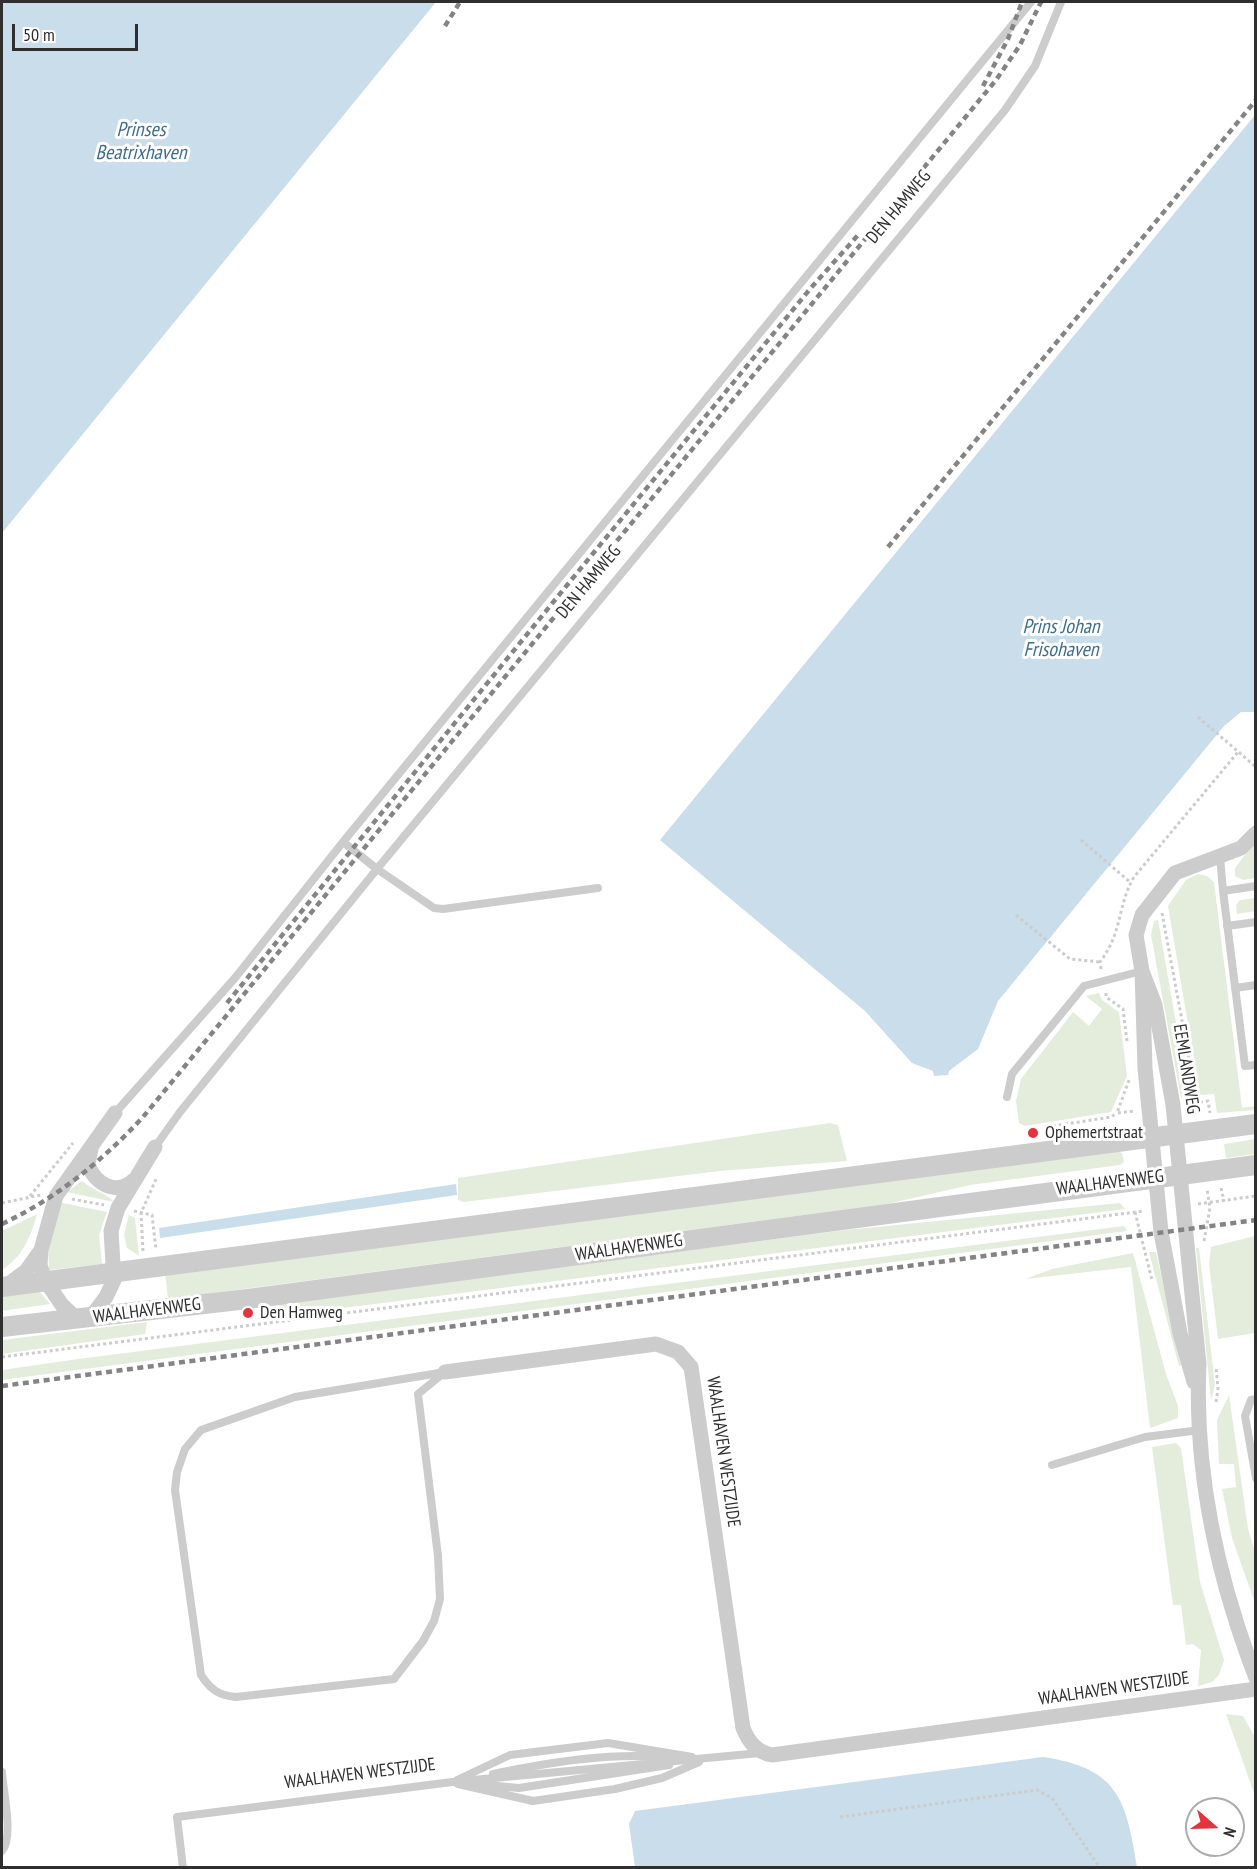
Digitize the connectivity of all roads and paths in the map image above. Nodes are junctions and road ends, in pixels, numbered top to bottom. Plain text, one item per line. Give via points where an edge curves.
1 (1031, 2) edge
2 (1061, 2) edge
3 (1198, 717) dead end
4 (1256, 767) edge
5 (1256, 833) edge
6 (1082, 840) dead end
7 (342, 842) junction
8 (1220, 857) junction
9 (377, 869) junction
10 (1130, 882) dead end
11 (1256, 886) edge
12 (598, 888) dead end
13 (1223, 891) junction
14 (1158, 894) junction
15 (1016, 915) dead end
16 (1256, 922) edge
17 (1227, 926) junction
18 (1100, 962) dead end
19 (1142, 971) junction
20 (1256, 985) edge
21 (1235, 988) junction
22 (1256, 1065) edge
23 (1007, 1097) dead end
24 (115, 1113) joint
25 (1117, 1113) dead end
26 (1256, 1124) edge
27 (1047, 1127) dead end
28 (1199, 1132) junction
29 (1176, 1135) junction
30 (1152, 1138) junction
31 (95, 1142) junction
32 (155, 1147) joint
33 (1256, 1165) edge
34 (1205, 1171) junction
35 (1180, 1175) junction
36 (1156, 1177) junction
37 (134, 1180) junction
38 (1256, 1196) edge
39 (1209, 1202) junction
40 (1183, 1206) junction
41 (1159, 1210) junction
42 (41, 1250) junction
43 (114, 1271) junction
44 (45, 1280) junction
45 (3, 1286) edge
46 (83, 1318) junction
47 (2, 1327) edge
48 (2, 1357) edge
49 (445, 1372) junction
50 (1197, 1394) junction
51 (1256, 1399) edge
52 (1200, 1430) junction
53 (1052, 1465) dead end
54 (1256, 1478) edge
55 (1256, 1678) edge
56 (1256, 1689) edge
57 (763, 1753) junction
58 (706, 1759) junction
59 (2, 1772) edge
60 (452, 1782) junction
61 (840, 1817) dead end
62 (2, 1851) edge
63 (183, 1868) edge
64 (1100, 1868) edge

1 - 7 lane, DEN HAMWEG
2 - 9 lane, DEN HAMWEG via 1035,66 1011,103
3 - 4 path
5 - 8 street, EEMLANDWEG via 1242,848
6 - 10 path
7 - 9 lane
7 - 24 lane, DEN HAMWEG via 235,978
8 - 13 lane
8 - 14 street, EEMLANDWEG via 1179,870
9 - 12 lane via 424,903 442,909
9 - 32 lane, DEN HAMWEG
11 - 13 lane
13 - 17 lane
14 - 19 street, EEMLANDWEG via 1137,929
14 - 28 path
15 - 18 path via 1070,959
16 - 17 lane
17 - 21 lane
19 - 23 lane via 1084,986 1012,1074
19 - 29 street, EEMLANDWEG via 1155,1005
19 - 30 street, EEMLANDWEG
20 - 21 lane
21 - 22 lane via 1245,1066
24 - 31 street
25 - 27 path
26 - 28 street
28 - 29 street
29 - 30 street
29 - 35 street, EEMLANDWEG
30 - 36 street, EEMLANDWEG
30 - 43 street
31 - 37 street via 88,1158 93,1176 113,1188
31 - 42 street via 56,1197
32 - 37 street, DEN HAMWEG
33 - 34 street, WAALHAVENWEG
34 - 35 street, WAALHAVENWEG
34 - 39 path
35 - 36 street, WAALHAVENWEG
35 - 40 street
36 - 41 street
36 - 46 street, WAALHAVENWEG
37 - 43 street, DEN HAMWEG via 118,1208 111,1231
38 - 39 path, WAALHAVENWEG
39 - 40 path, WAALHAVENWEG
40 - 50 street via 1199,1364
41 - 48 path, WAALHAVENWEG
41 - 50 street via 1180,1333
42 - 44 street
42 - 45 street via 26,1270
43 - 44 street
43 - 46 street, DEN HAMWEG via 106,1297
44 - 45 street
44 - 46 street via 62,1305
46 - 47 street, WAALHAVENWEG
49 - 49 lane via 295,1397 201,1430 186,1449 175,1490 201,1675 211,1690 236,1697 394,1679 414,1657 434,1621 440,1599 418,1394
49 - 57 street, WAALHAVEN WESTZIJDE via 656,1344 678,1352 691,1366 743,1728 754,1747
50 - 52 street
51 - 54 lane via 1251,1400 1245,1416
52 - 53 lane via 1145,1437
52 - 55 street via 1210,1526 1239,1634
56 - 57 street, WAALHAVEN WESTZIJDE via 795,1752
57 - 58 lane, WAALHAVEN WESTZIJDE
58 - 60 lane, WAALHAVEN WESTZIJDE
58 - 60 lane via 519,1788
58 - 60 lane via 608,1743 510,1755
58 - 60 lane via 662,1778 533,1801
59 - 62 lane via 8,1834
60 - 63 lane, WAALHAVEN WESTZIJDE via 177,1817
61 - 64 path via 1037,1790 1052,1798

